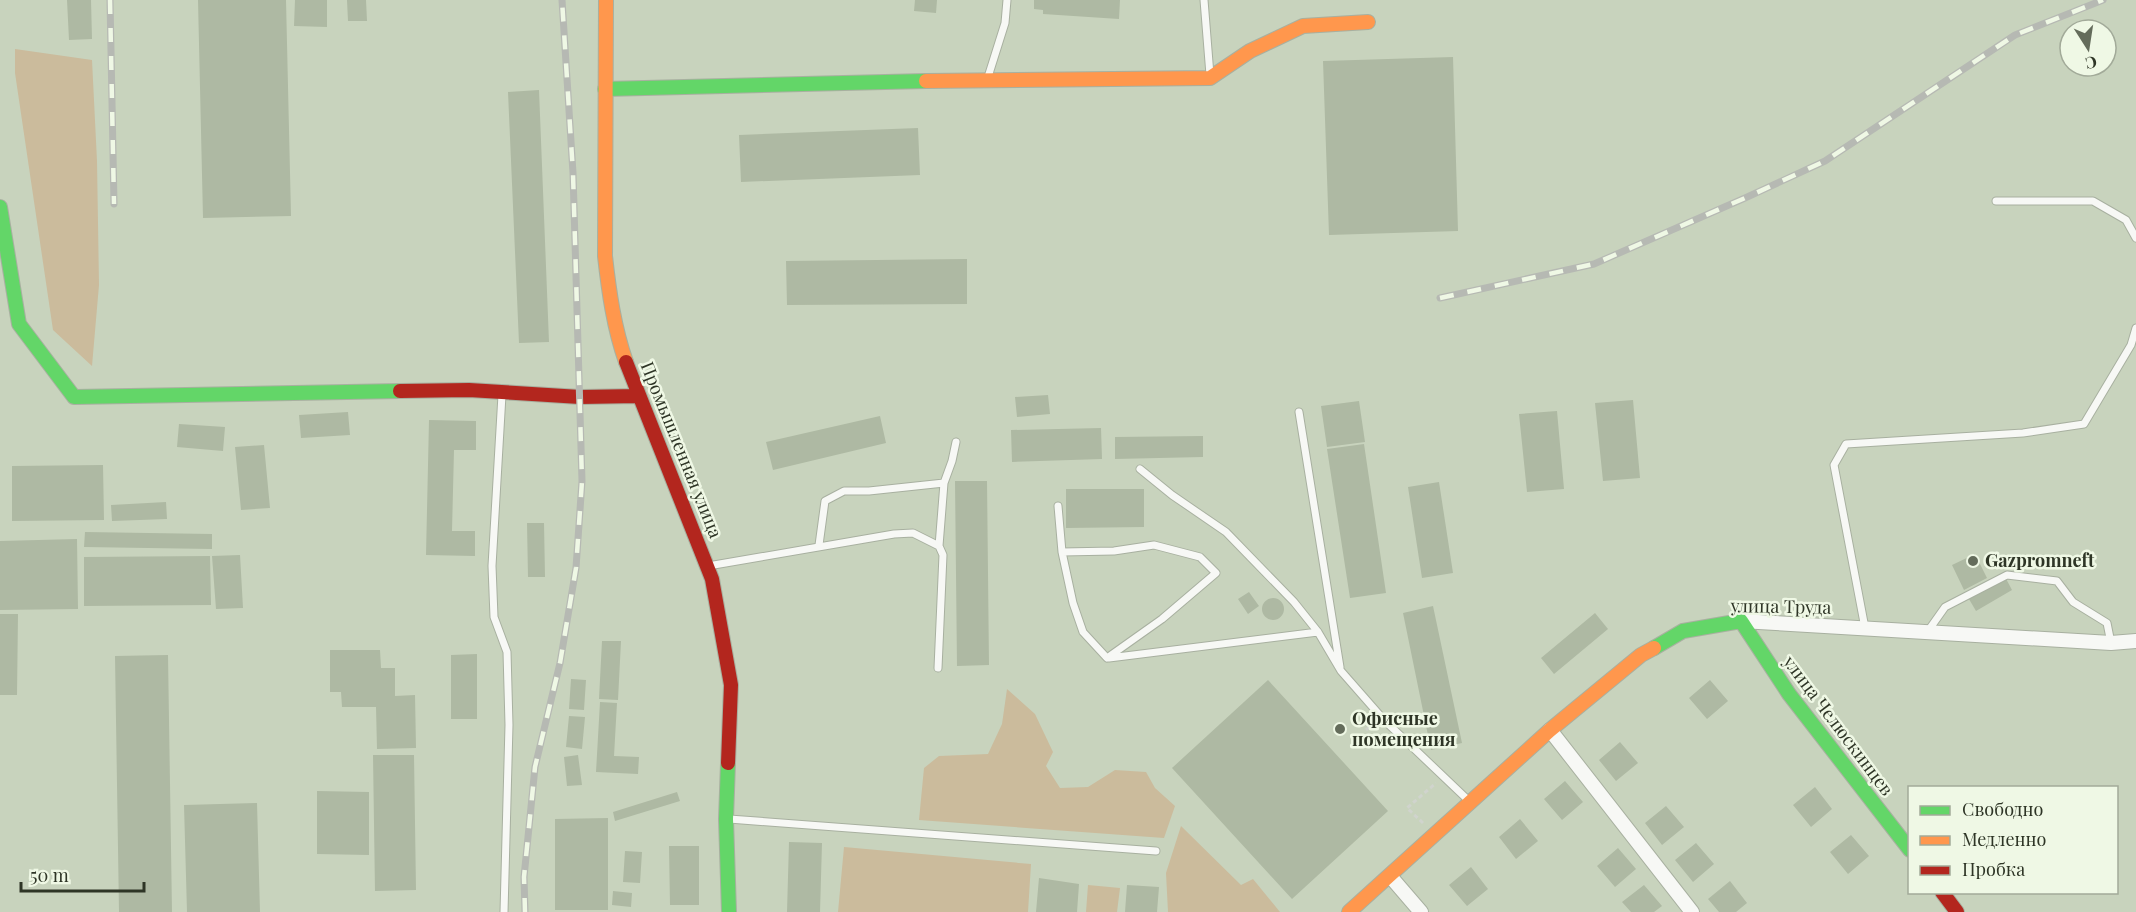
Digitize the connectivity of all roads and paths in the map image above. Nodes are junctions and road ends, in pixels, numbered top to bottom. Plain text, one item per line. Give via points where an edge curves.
1 (606, 0) edge
2 (1006, 0) edge
3 (1204, 0) edge
4 (1368, 22) dead end
5 (1210, 78) junction
6 (987, 79) junction
7 (605, 89) junction
8 (1996, 201) dead end
9 (0, 207) edge
10 (2136, 238) edge
11 (2136, 327) edge
12 (502, 392) junction
13 (638, 396) junction
14 (1299, 412) dead end
15 (956, 442) dead end
16 (1140, 469) dead end
17 (944, 483) junction
18 (1058, 506) dead end
19 (819, 546) junction
20 (939, 546) junction
21 (1062, 552) junction
22 (707, 566) junction
23 (1741, 621) junction
24 (1865, 628) junction
25 (1928, 631) junction
26 (1318, 632) junction
27 (2136, 641) edge
28 (2110, 643) junction
29 (1107, 658) junction
30 (938, 668) dead end
31 (1341, 671) junction
32 (1376, 720) dead end
33 (1366, 730) dead end
34 (1550, 730) junction
35 (1438, 780) dead end
36 (1469, 802) junction
37 (726, 819) junction
38 (1420, 820) dead end
39 (1908, 847) edge
40 (1156, 851) dead end
41 (1390, 876) junction
42 (1944, 894) edge
43 (504, 912) edge
44 (729, 912) edge
45 (1349, 912) edge
46 (1420, 912) edge
47 (1692, 912) edge
48 (1957, 912) edge

1 - 7 street, Промышленная улица
2 - 6 lane via 1005,23
3 - 5 lane
4 - 5 street via 1303,26 1250,51
5 - 6 street
6 - 7 street
7 - 13 street, Промышленная улица via 606,267 619,342
8 - 10 lane via 2093,201 2126,220
9 - 12 street via 20,324 74,398
11 - 24 lane via 2131,345 2084,424 2023,433 1846,444 1834,465
12 - 13 street
12 - 43 lane via 492,566 494,617 507,652
13 - 22 street, Промышленная улица
14 - 31 lane
15 - 17 lane
16 - 26 lane via 1226,532
17 - 19 lane via 844,491 825,501
17 - 20 lane
18 - 21 lane
19 - 20 lane via 913,533
19 - 22 lane
20 - 30 lane via 943,555
21 - 29 lane via 1083,632
21 - 29 lane via 1154,545 1200,557 1216,573 1162,619
22 - 37 street, Промышленная улица via 731,685
23 - 24 street, улица Труда
23 - 34 street, улица Труда via 1683,631 1641,655
23 - 39 street, улица Челюскинцев via 1789,694
24 - 25 street, улица Труда
25 - 28 street, улица Труда
25 - 28 lane via 1945,607 2007,575 2057,581 2073,602 2107,623
26 - 29 lane
26 - 31 lane
27 - 28 street, улица Труда
31 - 36 lane via 1384,720
32 - 33 path
34 - 36 street, улица Труда
34 - 47 street
35 - 38 path via 1407,808
36 - 41 street, улица Труда
37 - 40 lane
37 - 44 street, Промышленная улица
41 - 45 street, улица Труда
41 - 46 street
42 - 48 street

